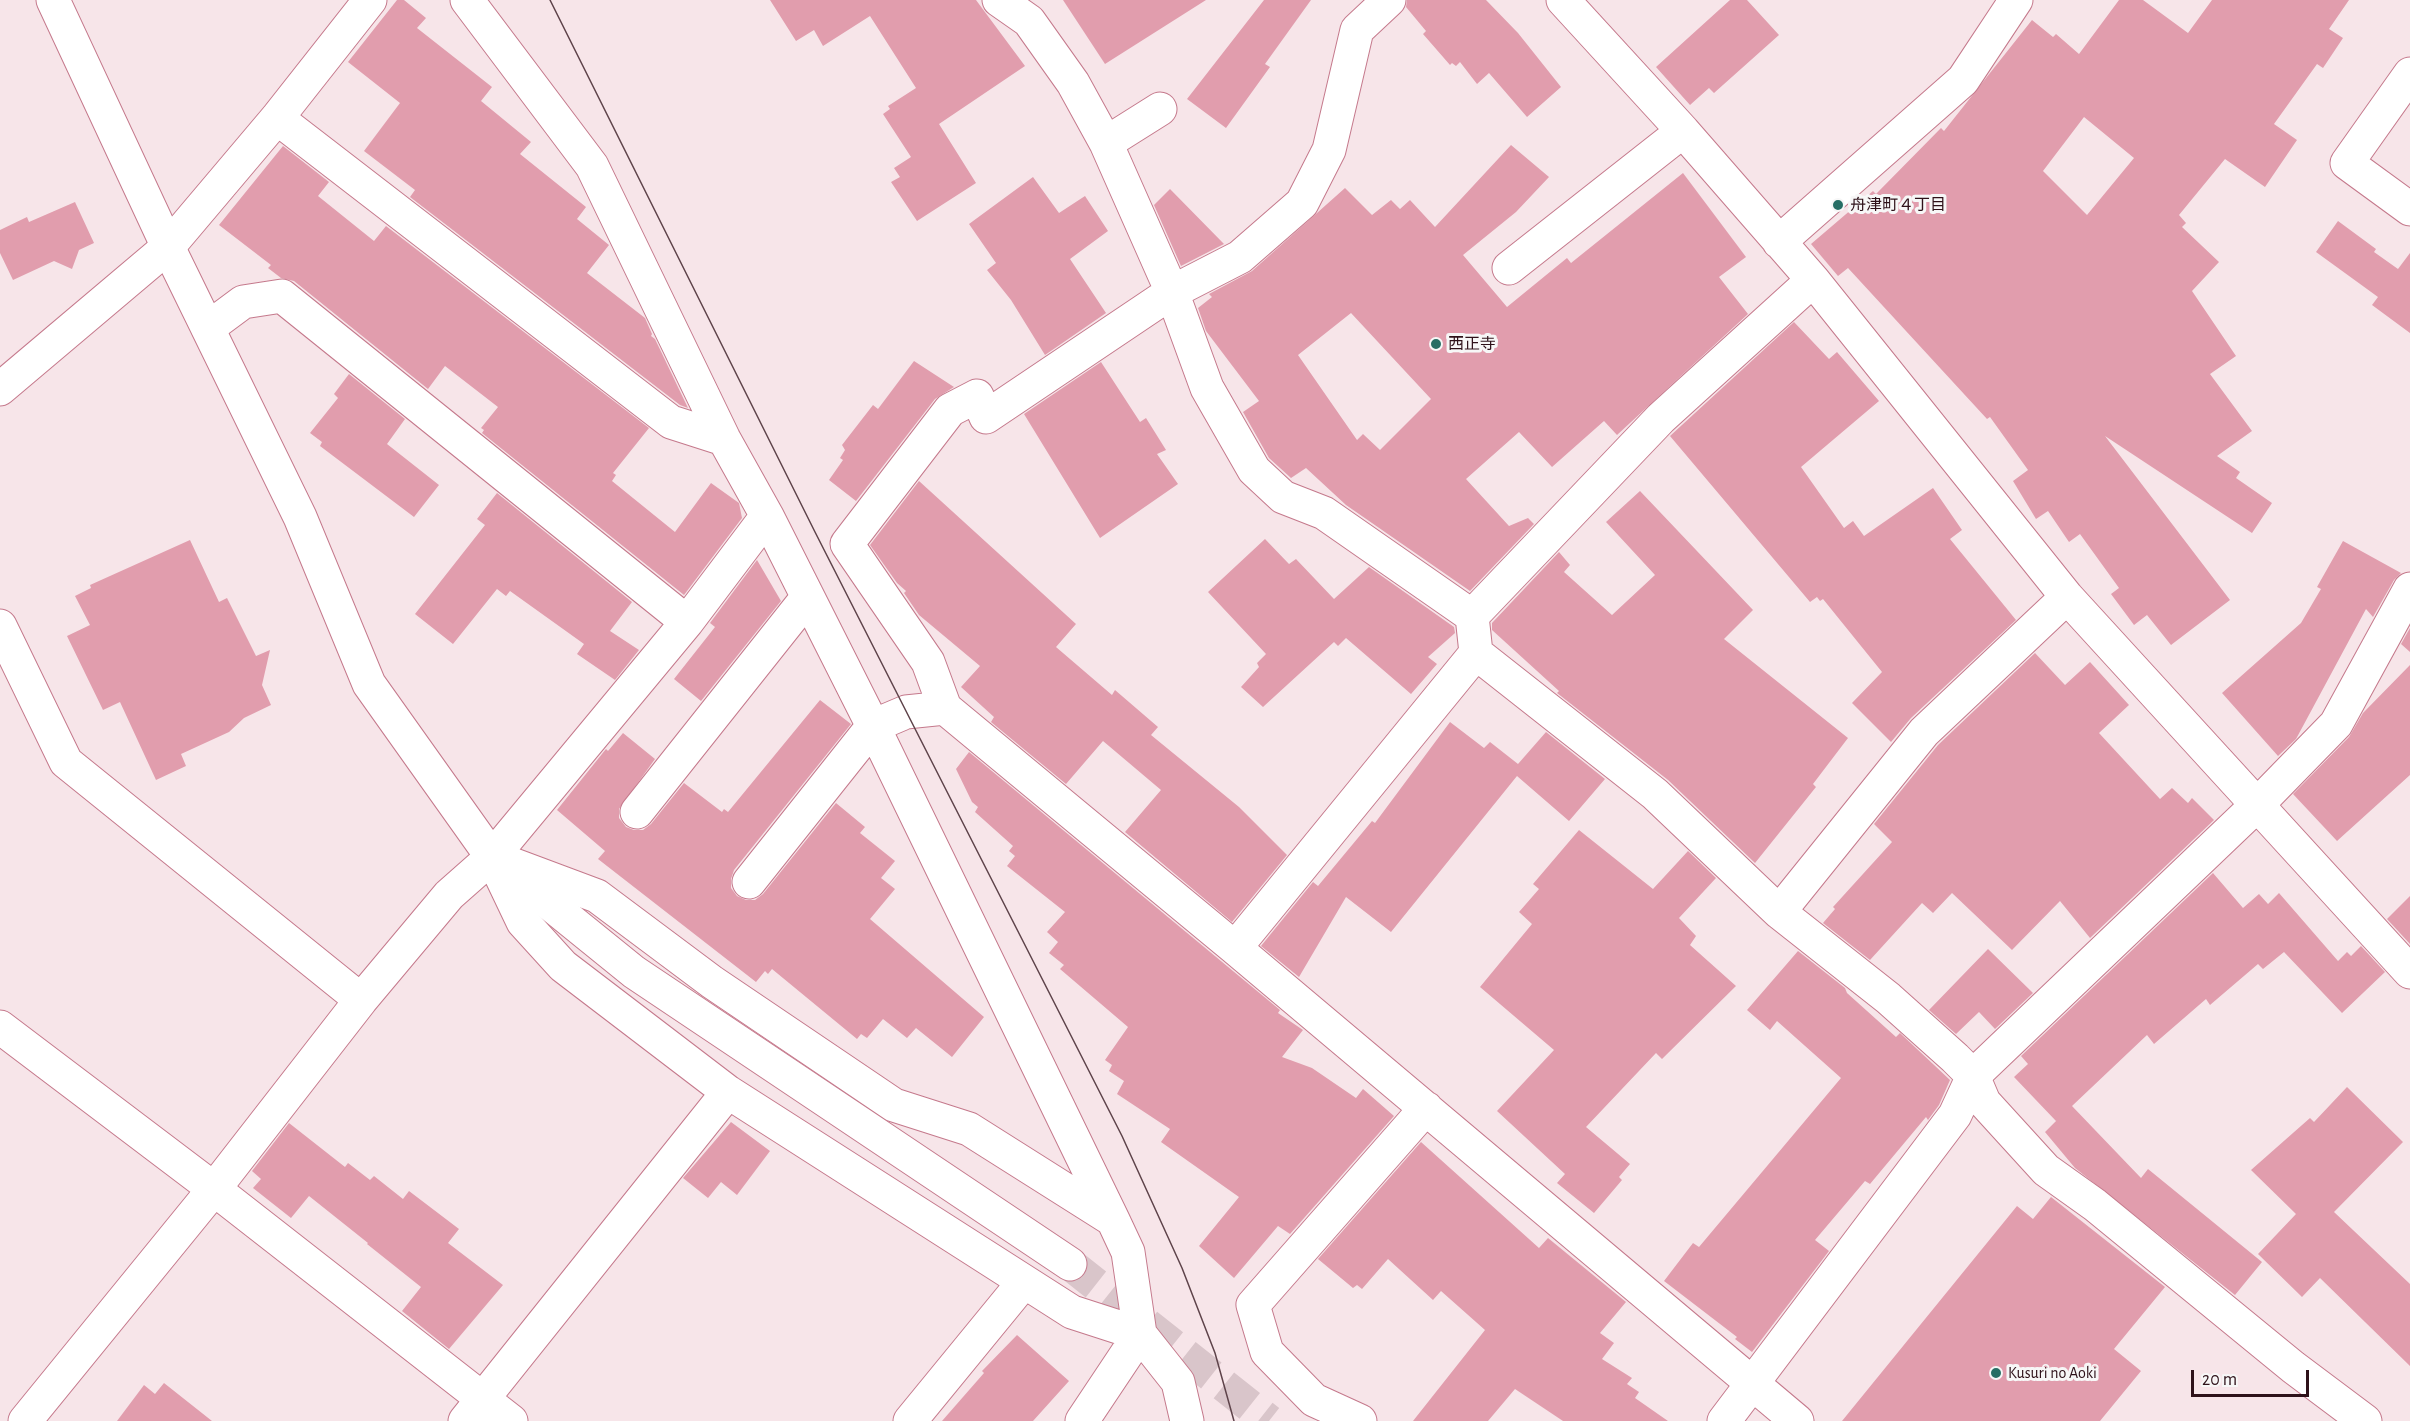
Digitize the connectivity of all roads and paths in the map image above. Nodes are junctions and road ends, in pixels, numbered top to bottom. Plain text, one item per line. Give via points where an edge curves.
1 (53, 0) edge
2 (370, 0) edge
3 (467, 0) edge
4 (999, 0) edge
5 (1389, 0) edge
6 (1563, 0) edge
7 (2016, 0) edge
8 (2410, 74) edge
9 (1161, 109) dead end
10 (277, 118) junction
11 (1683, 131) junction
12 (1106, 143) junction
13 (2410, 209) edge
14 (1779, 242) junction
15 (168, 247) junction
16 (1509, 268) dead end
17 (1813, 280) junction
18 (1172, 292) junction
19 (208, 328) junction
20 (0, 389) edge
21 (724, 439) junction
22 (767, 516) junction
23 (2410, 589) edge
24 (2067, 597) junction
25 (807, 598) junction
26 (1472, 616) junction
27 (687, 622) junction
28 (0, 626) edge
29 (1476, 653) junction
30 (945, 708) junction
31 (873, 726) junction
32 (2257, 806) junction
33 (637, 812) dead end
34 (492, 857) junction
35 (749, 882) dead end
36 (1779, 912) junction
37 (1235, 948) junction
38 (2410, 972) edge
39 (360, 1000) junction
40 (0, 1027) edge
41 (1972, 1076) junction
42 (728, 1092) junction
43 (1426, 1108) junction
44 (214, 1189) junction
45 (1113, 1220) junction
46 (1070, 1264) tunnel mouth
47 (1023, 1283) junction
48 (1140, 1334) junction
49 (1752, 1383) junction
50 (474, 1409) edge
51 (1307, 1410) edge
52 (25, 1421) edge
53 (511, 1421) edge
54 (910, 1421) edge
55 (1082, 1421) edge
56 (1188, 1421) edge
57 (1360, 1421) edge
58 (1724, 1421) edge
59 (1797, 1421) edge
60 (2365, 1421) edge

1 - 15 street
2 - 10 street
3 - 21 street via 592,166
4 - 12 street via 1029,21 1073,83
5 - 18 street via 1357,30 1329,150 1302,203 1240,257
6 - 11 street
7 - 14 street via 1963,80
8 - 13 street via 2347,162
9 - 12 street
10 - 15 street
10 - 21 street via 671,422
11 - 14 street
11 - 16 street
12 - 18 street
14 - 17 street
15 - 19 street
15 - 20 street
17 - 24 street
17 - 26 street via 1661,418
18 - 26 street via 1207,388 1254,470 1283,497 1324,513
18 - 30 street via 986,417 977,396 950,410 847,544 928,662
19 - 27 street via 243,302 282,296
19 - 34 street via 300,517 369,684
21 - 22 street
22 - 25 street
22 - 27 street
23 - 32 street via 2336,724
24 - 32 street
24 - 36 street via 1924,732
25 - 31 street
25 - 33 street
26 - 29 street
27 - 34 street
28 - 39 street via 66,762
29 - 36 street via 1655,794
29 - 37 street
30 - 31 street via 906,712
30 - 37 street
31 - 35 street
31 - 45 street
32 - 38 street
32 - 41 street
34 - 39 street via 449,895
34 - 42 street via 523,922 563,966
34 - 45 street via 597,896 712,982 894,1105 969,1129
34 - 46 street via 634,972
36 - 41 street via 1888,998
37 - 43 street
39 - 44 street
40 - 44 street
41 - 49 street via 1955,1116
41 - 60 street via 1984,1102 2046,1170
42 - 47 street
42 - 50 street
43 - 49 street
43 - 51 street via 1253,1305 1267,1352
44 - 50 street
44 - 52 street
45 - 48 street via 1128,1252
47 - 48 street via 1072,1312
47 - 54 street
48 - 55 street
48 - 56 street via 1178,1382
49 - 58 street
49 - 59 street
50 - 53 street
51 - 57 street

